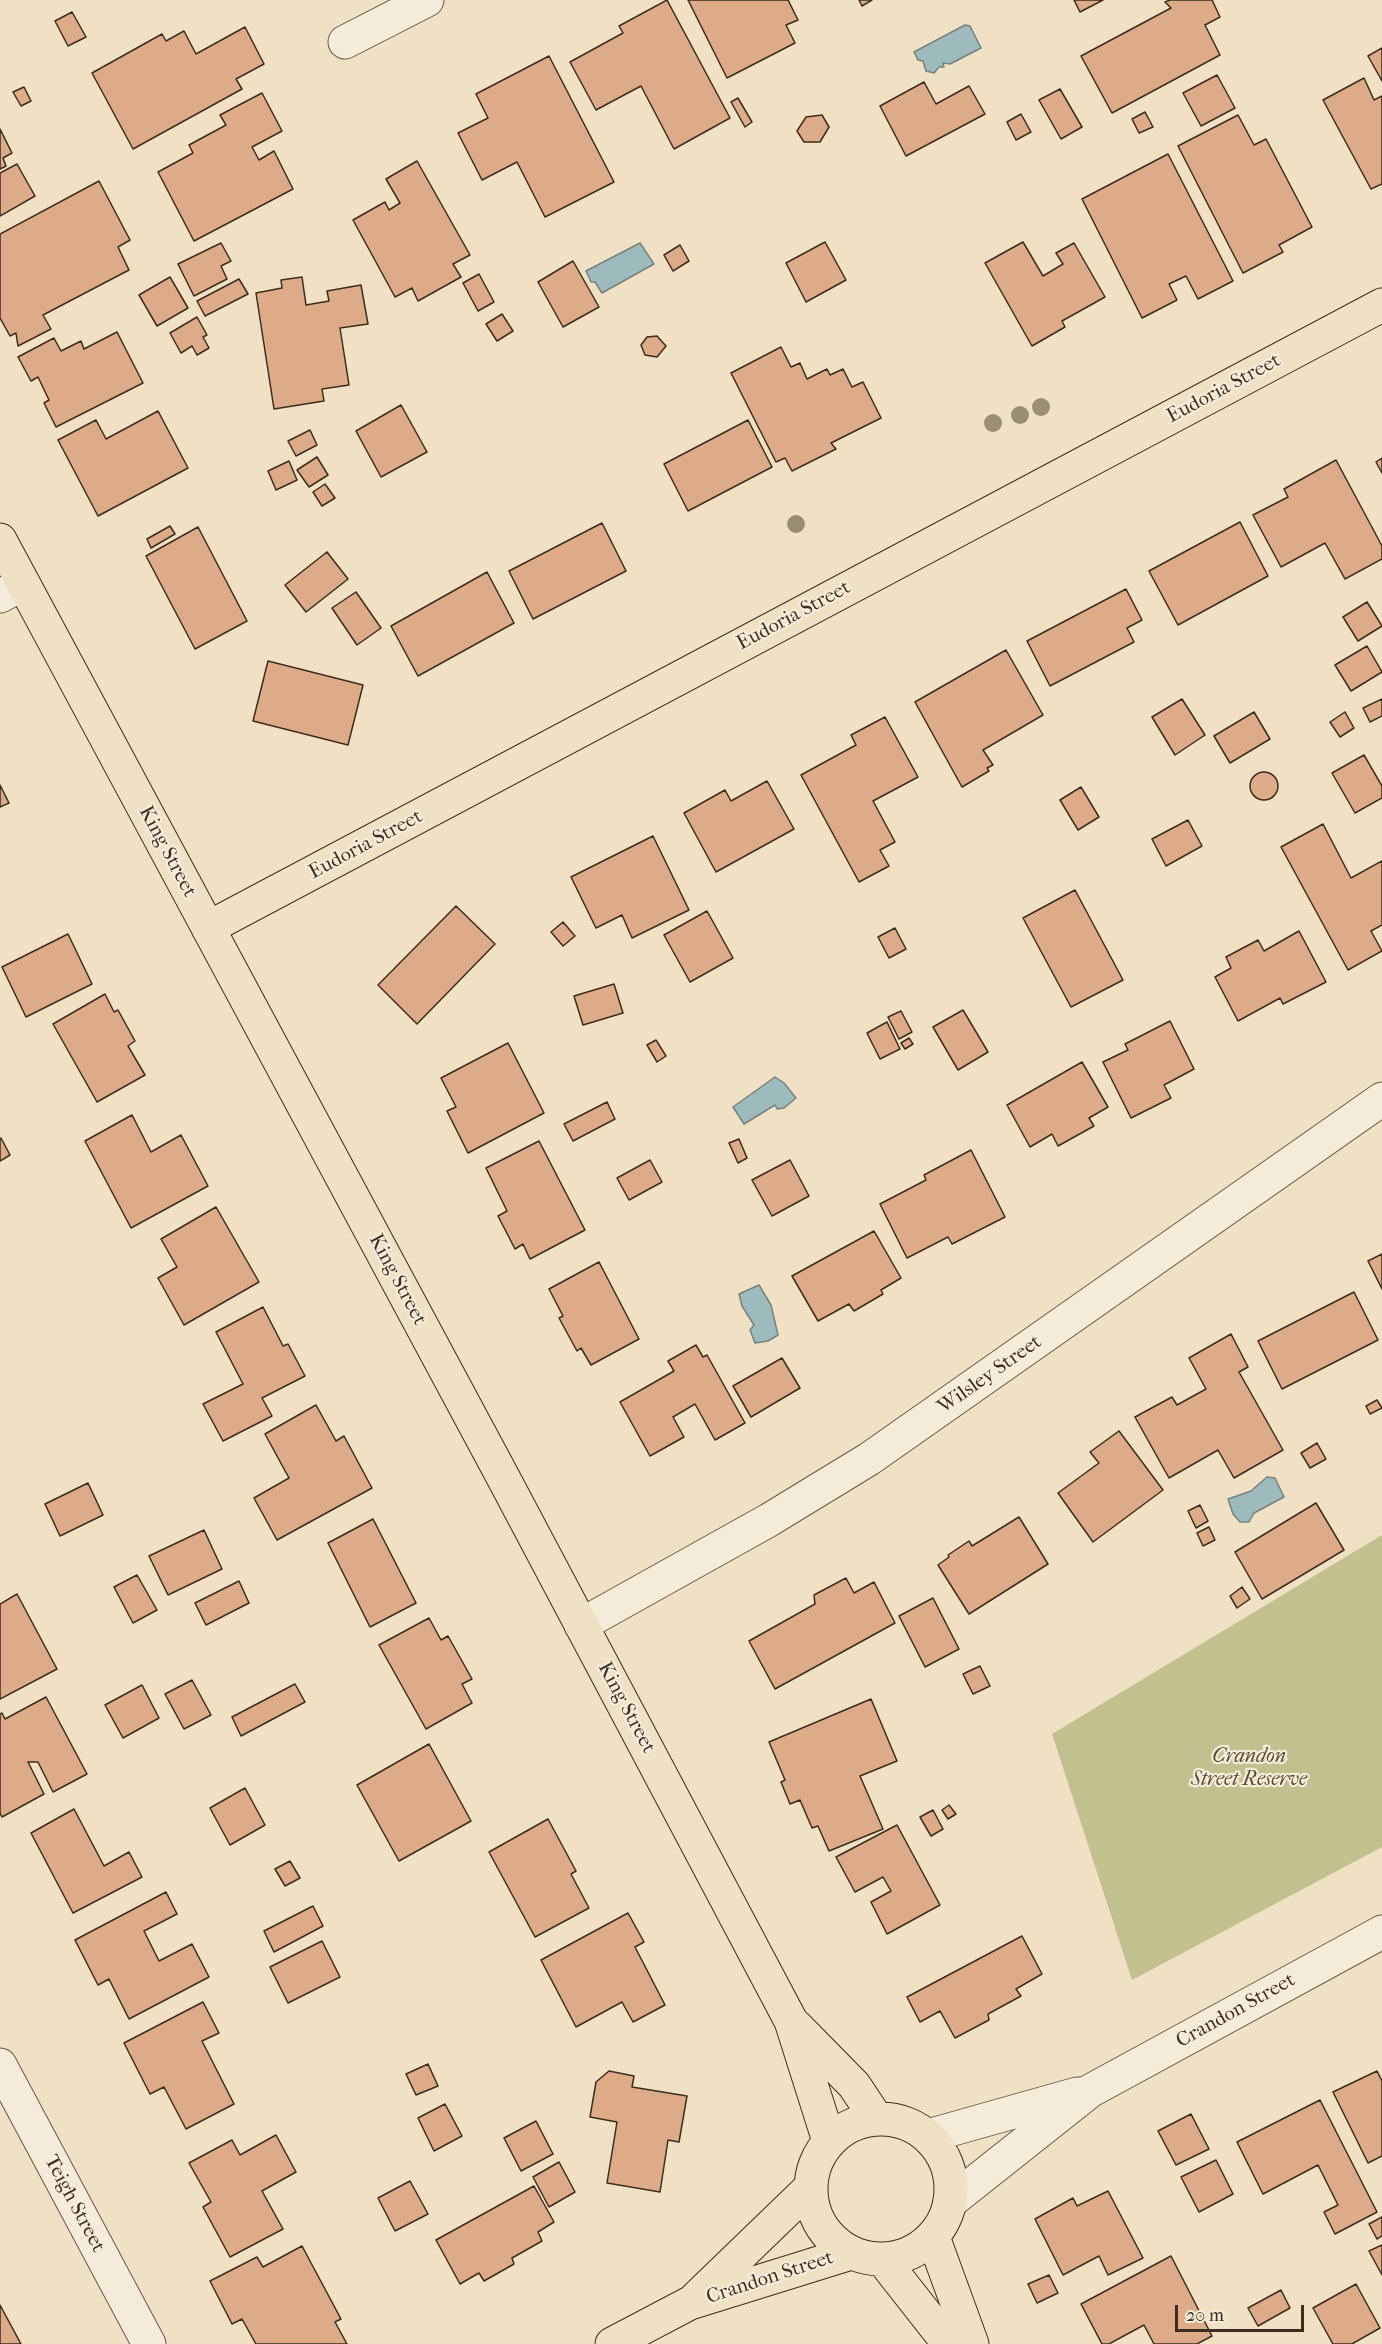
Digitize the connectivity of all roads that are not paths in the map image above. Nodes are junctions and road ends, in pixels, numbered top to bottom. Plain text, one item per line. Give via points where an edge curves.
1 (427, 0) edge
2 (345, 42) dead end
3 (1382, 305) edge
4 (0, 540) edge
5 (11, 590) edge
6 (208, 928) junction
7 (1382, 1099) edge
8 (581, 1625) junction
9 (1382, 1932) edge
10 (791, 2021) junction
11 (0, 2065) edge
12 (1090, 2091) junction
13 (876, 2118) junction
14 (928, 2136) junction
15 (829, 2141) junction
16 (811, 2187) junction
17 (950, 2202) junction
18 (933, 2237) junction
19 (851, 2253) junction
20 (883, 2260) junction
21 (690, 2303) junction
22 (149, 2344) edge
23 (612, 2344) edge
24 (949, 2344) edge
25 (972, 2344) edge

1 - 2 street
3 - 6 main road, Eudoria Street
4 - 5 main road, King Street
5 - 6 main road, King Street
6 - 8 main road, King Street
7 - 8 street, Wilsley Street via 869,1459
8 - 10 main road, King Street
9 - 12 street, Crandon Street
10 - 13 main road, King Street via 854,2085
10 - 15 main road, King Street
11 - 22 street, Teigh Street
12 - 14 street, Crandon Street
12 - 17 street, Crandon Street
13 - 14 main road via 913,2126
13 - 15 main road via 858,2122
14 - 17 main road via 943,2155 950,2178
15 - 16 main road via 816,2162
16 - 19 main road via 820,2226
16 - 21 main road, Crandon Street
17 - 18 main road
18 - 20 main road via 901,2257
18 - 25 main road
19 - 20 main road
19 - 21 main road, Crandon Street
20 - 24 main road
21 - 23 main road, Crandon Street

